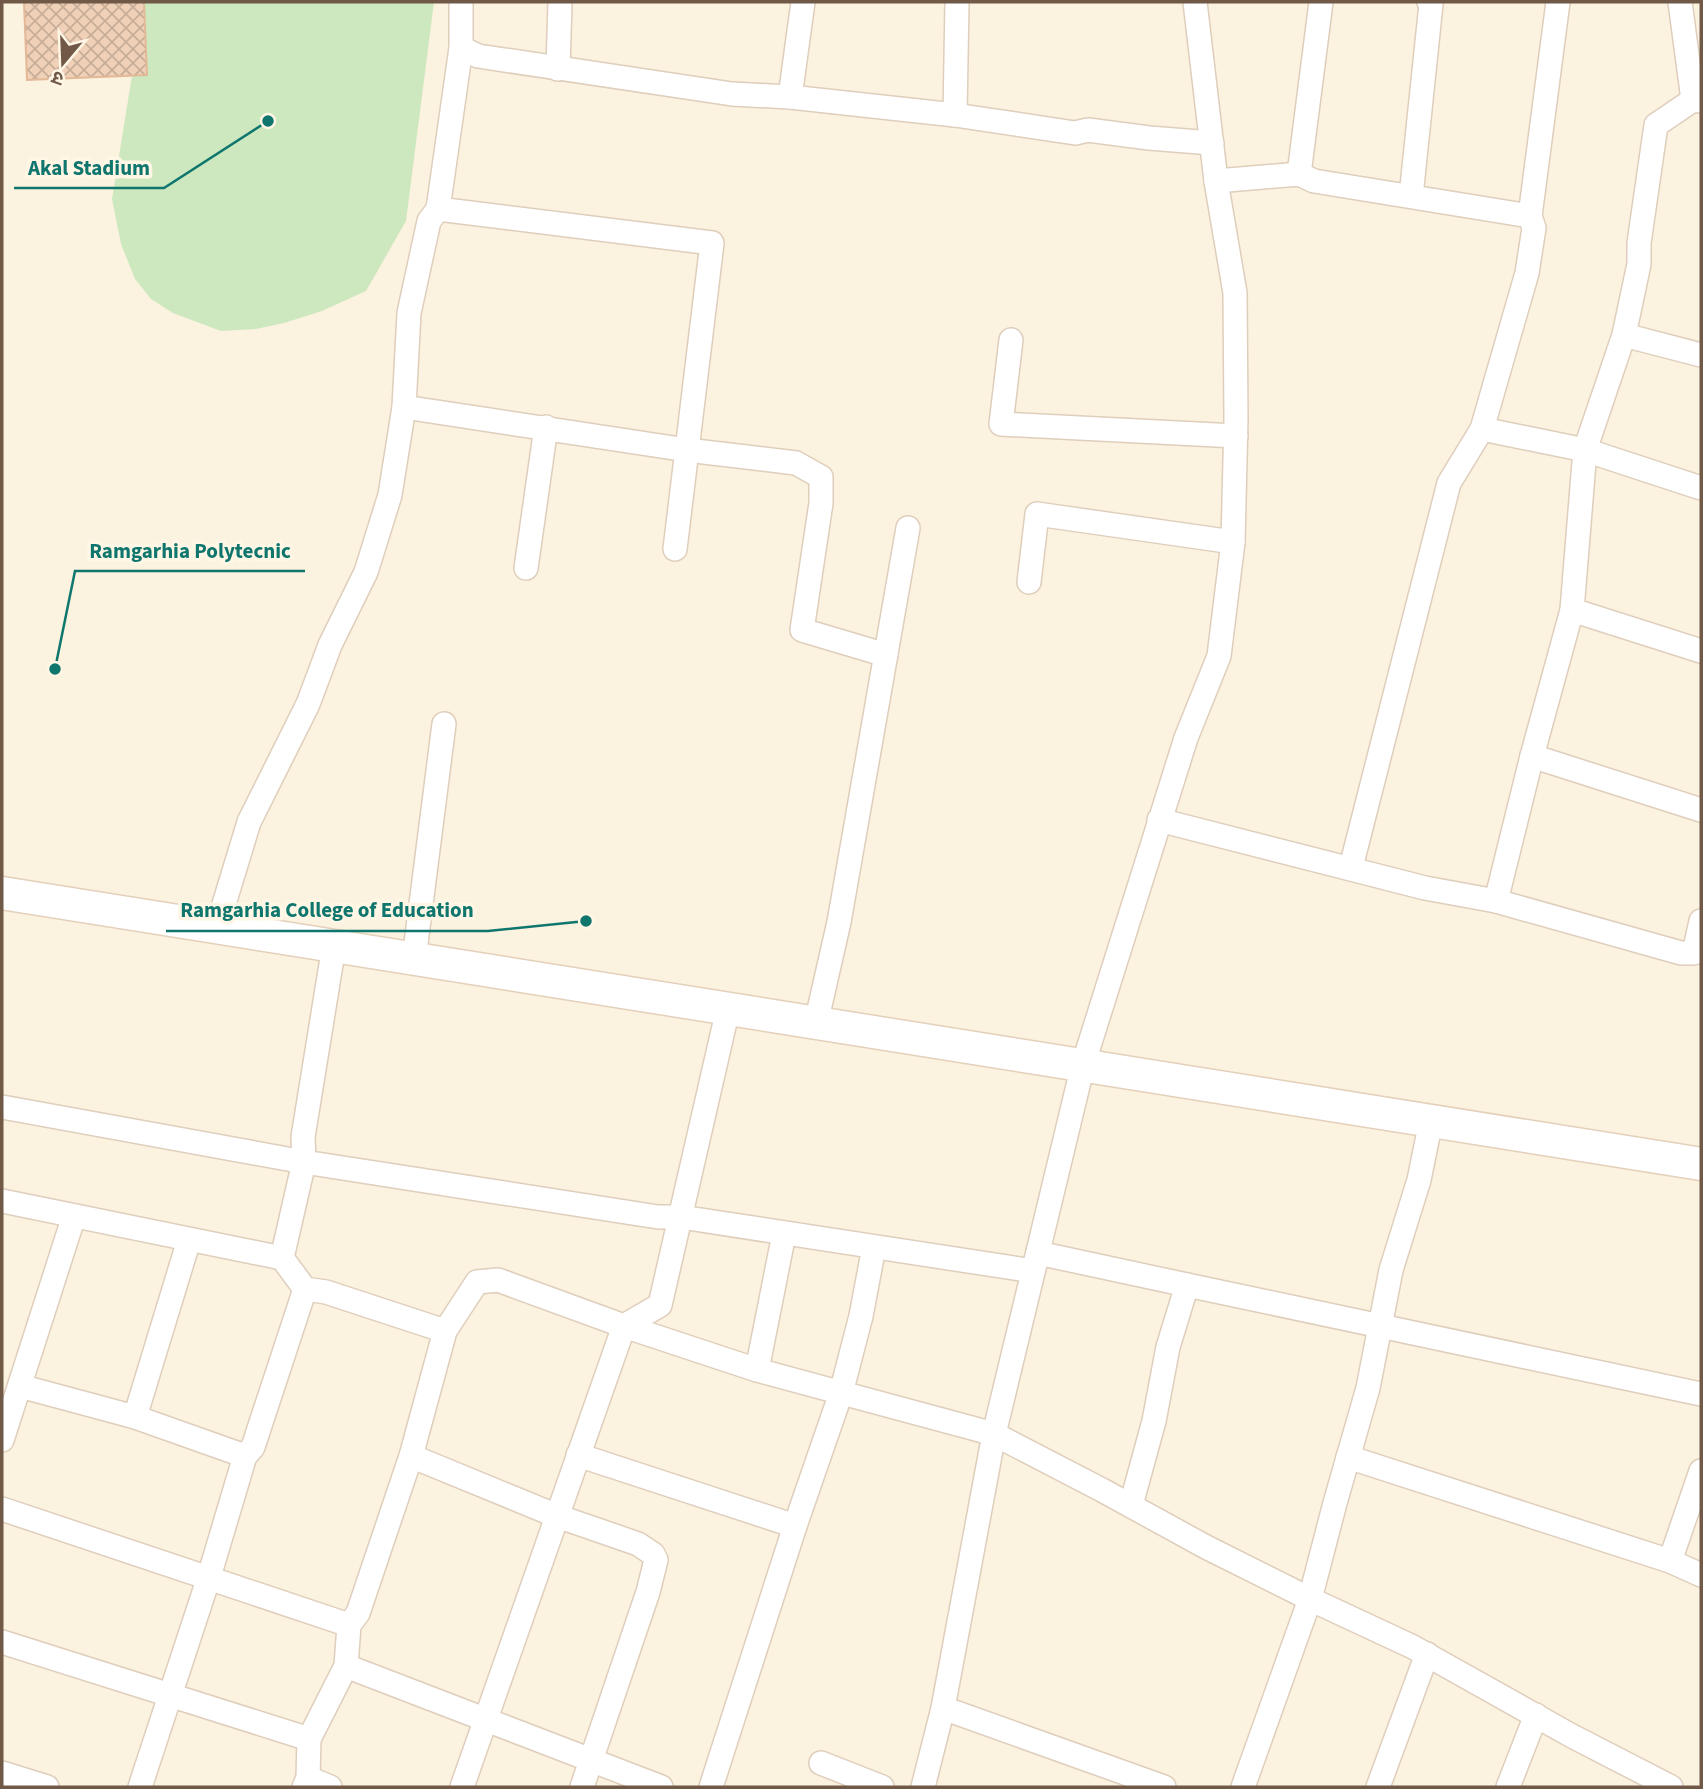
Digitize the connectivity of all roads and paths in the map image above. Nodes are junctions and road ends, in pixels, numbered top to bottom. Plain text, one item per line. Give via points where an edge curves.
1 (461, 2) edge
2 (560, 2) edge
3 (803, 2) edge
4 (957, 2) edge
5 (1195, 2) edge
6 (1321, 2) edge
7 (1429, 2) edge
8 (1558, 2) edge
9 (1680, 2) edge
10 (461, 48) junction
11 (558, 69) junction
12 (790, 97) junction
13 (1697, 101) edge
14 (955, 115) junction
15 (1212, 143) junction
16 (1299, 174) junction
17 (1216, 181) junction
18 (1411, 196) junction
19 (438, 209) junction
20 (1530, 216) junction
21 (1624, 335) junction
22 (1011, 340) dead end
23 (1701, 355) edge
24 (404, 407) junction
25 (546, 427) junction
26 (1482, 429) junction
27 (1236, 436) junction
28 (687, 450) junction
29 (1585, 450) junction
30 (1701, 488) edge
31 (908, 528) dead end
32 (1233, 542) junction
33 (675, 549) dead end
34 (526, 568) dead end
35 (1029, 582) dead end
36 (1572, 610) junction
37 (1701, 651) edge
38 (886, 655) junction
39 (444, 724) dead end
40 (1532, 757) junction
41 (1701, 810) edge
42 (1159, 820) junction
43 (1351, 867) junction
44 (2, 893) edge
45 (1496, 901) junction
46 (1701, 921) edge
47 (217, 927) junction
48 (334, 946) junction
49 (414, 959) junction
50 (728, 1009) junction
51 (816, 1023) junction
52 (1083, 1065) junction
53 (2, 1107) edge
54 (1431, 1121) junction
55 (304, 1162) junction
56 (1701, 1164) edge
57 (2, 1201) edge
58 (74, 1216) junction
59 (681, 1217) junction
60 (783, 1234) junction
61 (189, 1240) junction
62 (874, 1247) junction
63 (282, 1258) junction
64 (1035, 1262) junction
65 (1187, 1285) junction
66 (305, 1289) junction
67 (1381, 1324) junction
68 (624, 1326) junction
69 (445, 1331) junction
70 (757, 1370) junction
71 (20, 1386) junction
72 (841, 1393) junction
73 (1701, 1394) edge
74 (135, 1418) junction
75 (994, 1434) junction
76 (2, 1440) edge
77 (578, 1455) junction
78 (245, 1456) junction
79 (411, 1456) junction
80 (1348, 1457) junction
81 (1701, 1471) edge
82 (1131, 1505) junction
83 (2, 1509) edge
84 (557, 1516) junction
85 (795, 1526) junction
86 (1670, 1561) junction
87 (1701, 1575) edge
88 (208, 1580) junction
89 (1310, 1599) junction
90 (349, 1625) junction
91 (2, 1642) edge
92 (1427, 1654) junction
93 (346, 1666) junction
94 (170, 1697) junction
95 (943, 1708) junction
96 (1536, 1715) junction
97 (485, 1720) junction
98 (309, 1740) junction
99 (591, 1761) junction
100 (821, 1763) dead end
101 (2, 1773) edge
102 (306, 1783) edge
103 (47, 1787) edge
104 (140, 1787) edge
105 (330, 1787) edge
106 (461, 1787) edge
107 (582, 1787) edge
108 (661, 1787) edge
109 (711, 1787) edge
110 (882, 1787) edge
111 (922, 1787) edge
112 (1164, 1787) edge
113 (1242, 1787) edge
114 (1378, 1787) edge
115 (1508, 1787) edge
116 (1671, 1787) edge

1 - 10 street
2 - 11 street
3 - 12 street
4 - 14 street
5 - 15 street
6 - 16 street
7 - 18 street
8 - 20 street
9 - 13 street
10 - 11 street via 478,56
10 - 19 street
11 - 12 street via 732,94
12 - 14 street
13 - 21 street via 1656,125 1639,264
14 - 15 street via 1074,133 1088,130
15 - 17 street
16 - 17 street
16 - 18 street via 1314,181
17 - 27 street via 1235,293
18 - 20 street
19 - 24 street via 429,221 409,313
19 - 28 street via 712,243
20 - 26 street via 1534,228 1527,273
21 - 23 street
21 - 29 street
22 - 27 street via 1001,424
24 - 25 street
24 - 47 street via 390,495 366,572 330,645 308,705 249,821
25 - 28 street
25 - 34 street
26 - 29 street
26 - 43 street via 1449,483
27 - 32 street
28 - 33 street
28 - 38 street via 796,463 821,477 803,630
29 - 30 street
29 - 36 street
31 - 38 street
32 - 35 street via 1037,514
32 - 42 street via 1219,656
36 - 37 street
36 - 40 street
38 - 51 street via 839,922
39 - 49 street
40 - 41 street
40 - 45 street
42 - 43 street
42 - 52 street
43 - 45 street via 1424,888
44 - 47 main road
45 - 46 street via 1681,953 1694,953
47 - 48 main road
48 - 49 main road
48 - 55 street via 303,1137
49 - 50 main road
50 - 51 main road
50 - 59 street
51 - 52 main road
52 - 54 main road
52 - 64 street
53 - 55 street
54 - 56 main road
54 - 67 street
55 - 59 street
55 - 63 street
57 - 58 street
58 - 61 street
58 - 71 street
59 - 60 street
59 - 68 street via 660,1304
60 - 62 street
60 - 70 street
61 - 63 street
61 - 74 street
62 - 64 street
62 - 72 street
63 - 66 street
64 - 65 street
64 - 75 street
65 - 67 street
65 - 82 street
66 - 69 street
66 - 78 street via 253,1447
67 - 73 street
67 - 80 street
68 - 69 street via 498,1280 477,1282
68 - 70 street
68 - 77 street
69 - 79 street
70 - 72 street
71 - 74 street
71 - 76 street
72 - 75 street
72 - 85 street
74 - 78 street
75 - 82 street
75 - 95 street
77 - 84 street
77 - 85 street
78 - 88 street
79 - 84 street
79 - 90 street via 358,1613
80 - 86 street
80 - 89 street
81 - 86 street
82 - 89 street
83 - 88 street
84 - 97 street
84 - 99 street via 638,1544 656,1560
85 - 109 street
86 - 87 street
88 - 90 street
88 - 94 street
89 - 92 street
89 - 113 street
90 - 93 street
91 - 94 street
92 - 96 street
92 - 114 street
93 - 97 street
93 - 98 street
94 - 98 street
94 - 104 street
95 - 111 street
95 - 112 street
96 - 115 street
96 - 116 street
97 - 99 street
97 - 106 street
98 - 102 street
99 - 107 street
99 - 108 street
100 - 110 street
101 - 103 street
102 - 105 street

